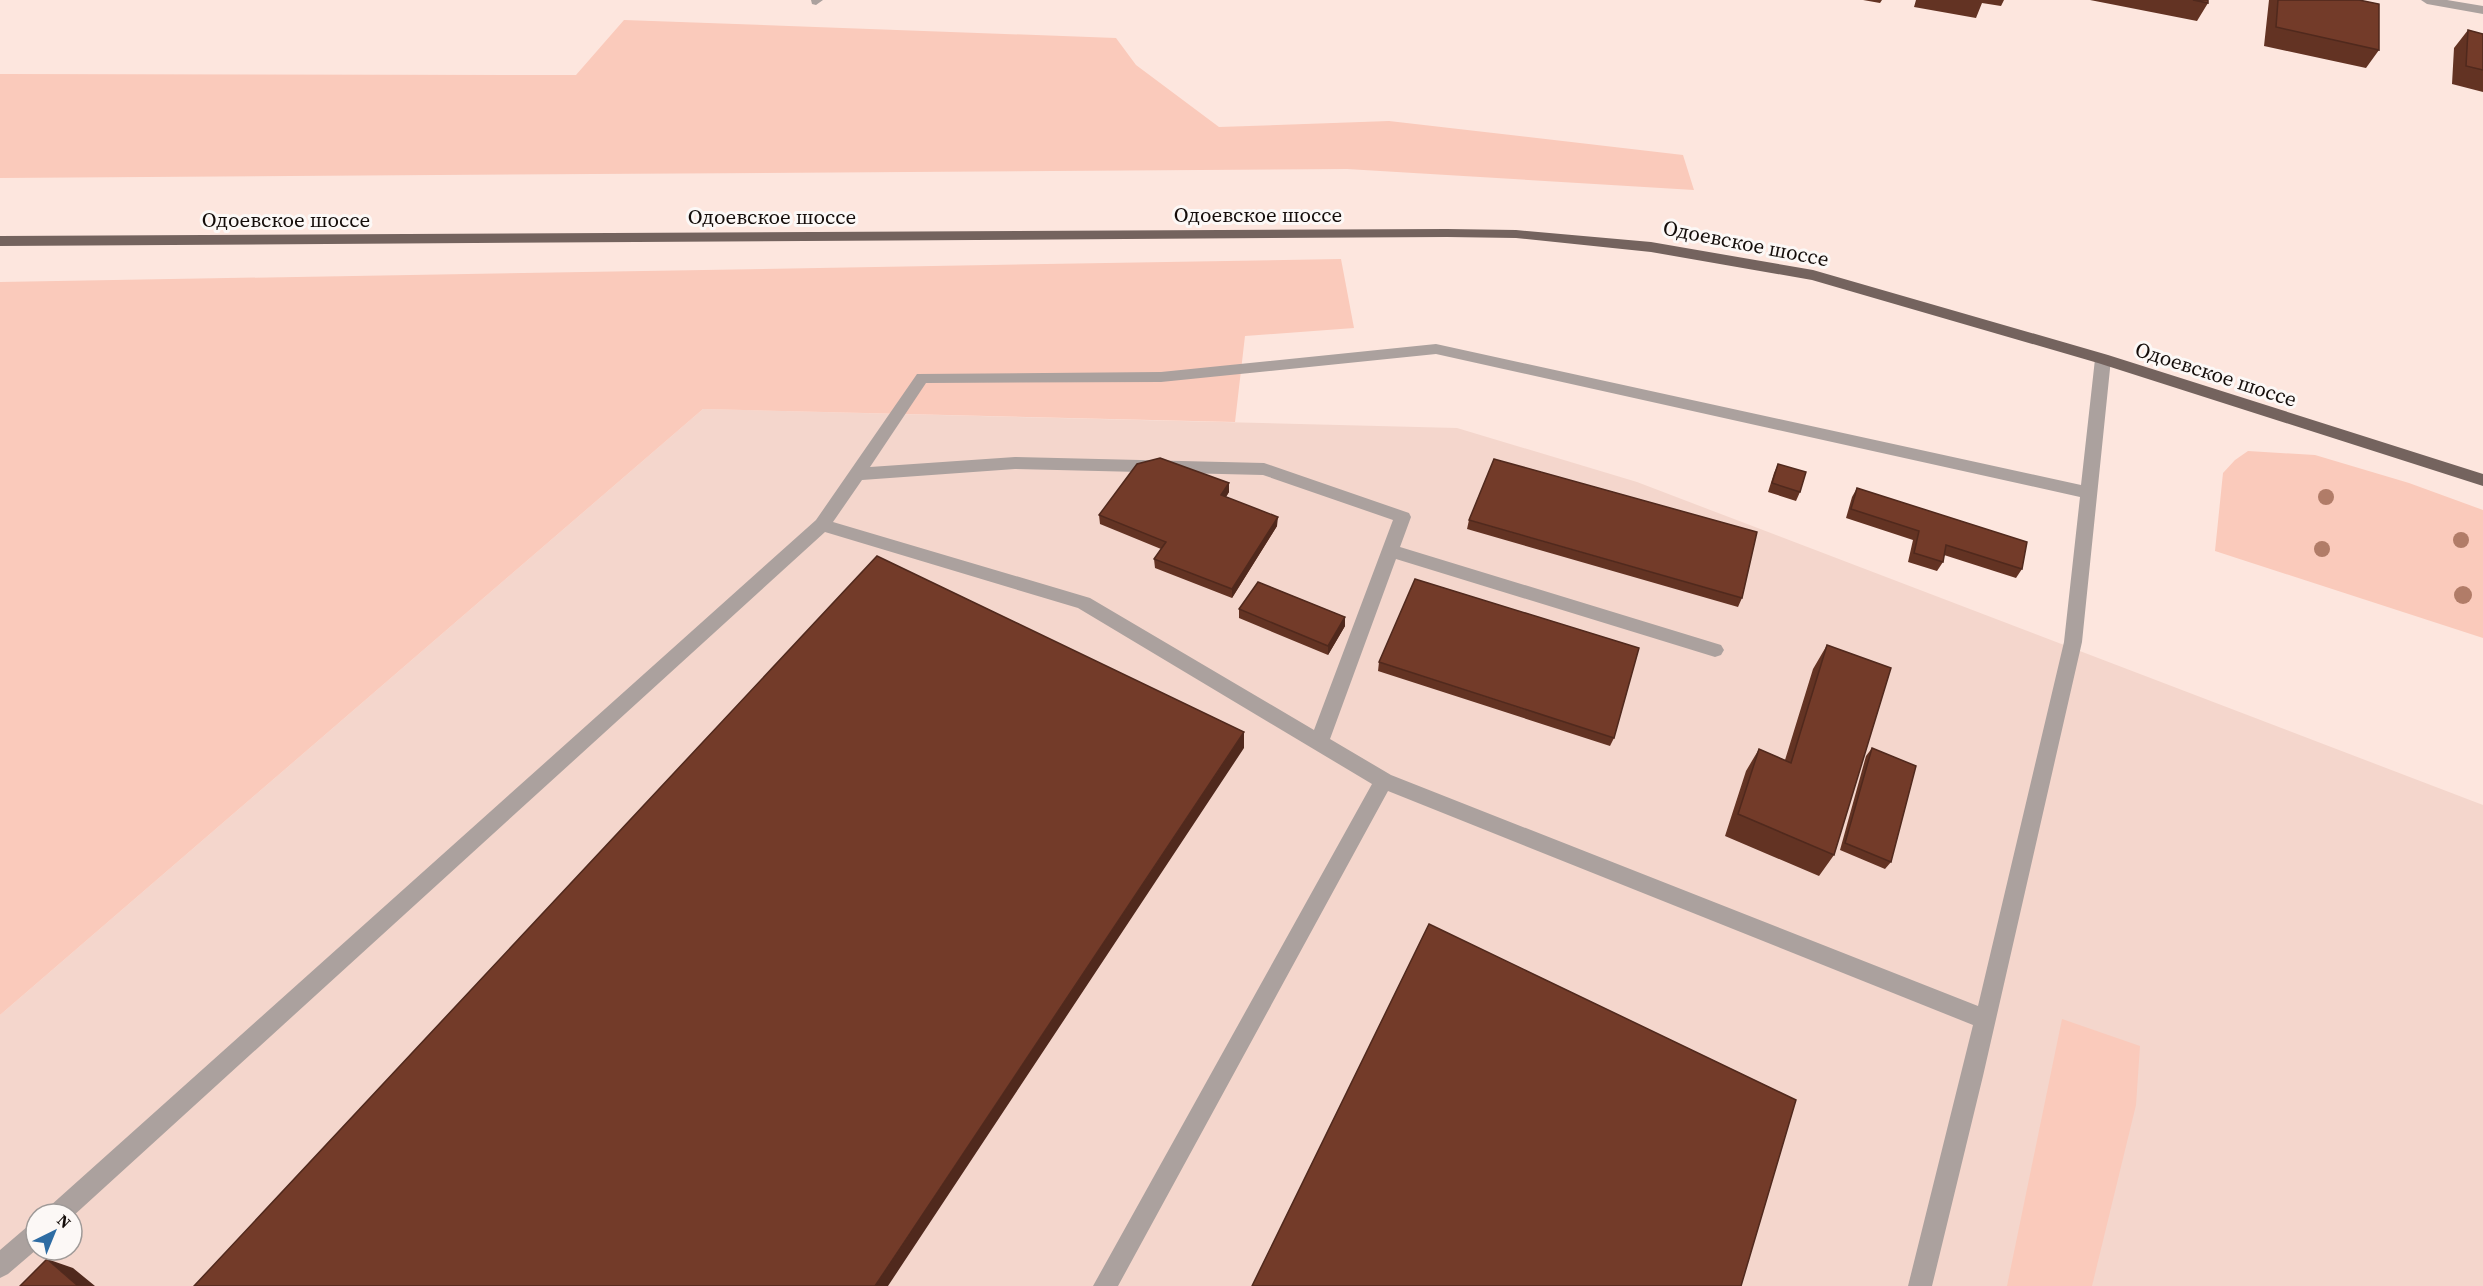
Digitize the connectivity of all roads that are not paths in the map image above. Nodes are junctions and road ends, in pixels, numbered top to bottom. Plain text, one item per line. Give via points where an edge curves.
1 (2427, 0) edge
2 (2483, 10) edge
3 (0, 242) edge
4 (2103, 359) junction
5 (857, 474) junction
6 (2483, 480) edge
7 (2089, 493) junction
8 (822, 525) junction
9 (1390, 551) junction
10 (1715, 650) dead end
11 (1319, 742) junction
12 (1384, 781) junction
13 (1985, 1019) junction
14 (71, 1202) edge
15 (24, 1245) edge
16 (0, 1266) edge
17 (1105, 1286) edge
18 (1920, 1286) edge

1 - 2 street
3 - 4 main road, Одоевское шоссе via 1516,234 1652,247 1813,275
4 - 6 main road, Одоевское шоссе
4 - 7 street
5 - 7 street via 922,378 1161,377 1436,349
5 - 8 street
5 - 9 street via 1015,463 1264,469 1403,517
7 - 13 street via 2073,642
8 - 11 street via 1084,603
8 - 14 street
9 - 10 street
9 - 11 street
11 - 12 street
12 - 13 street
12 - 17 street
13 - 18 street
15 - 16 street

